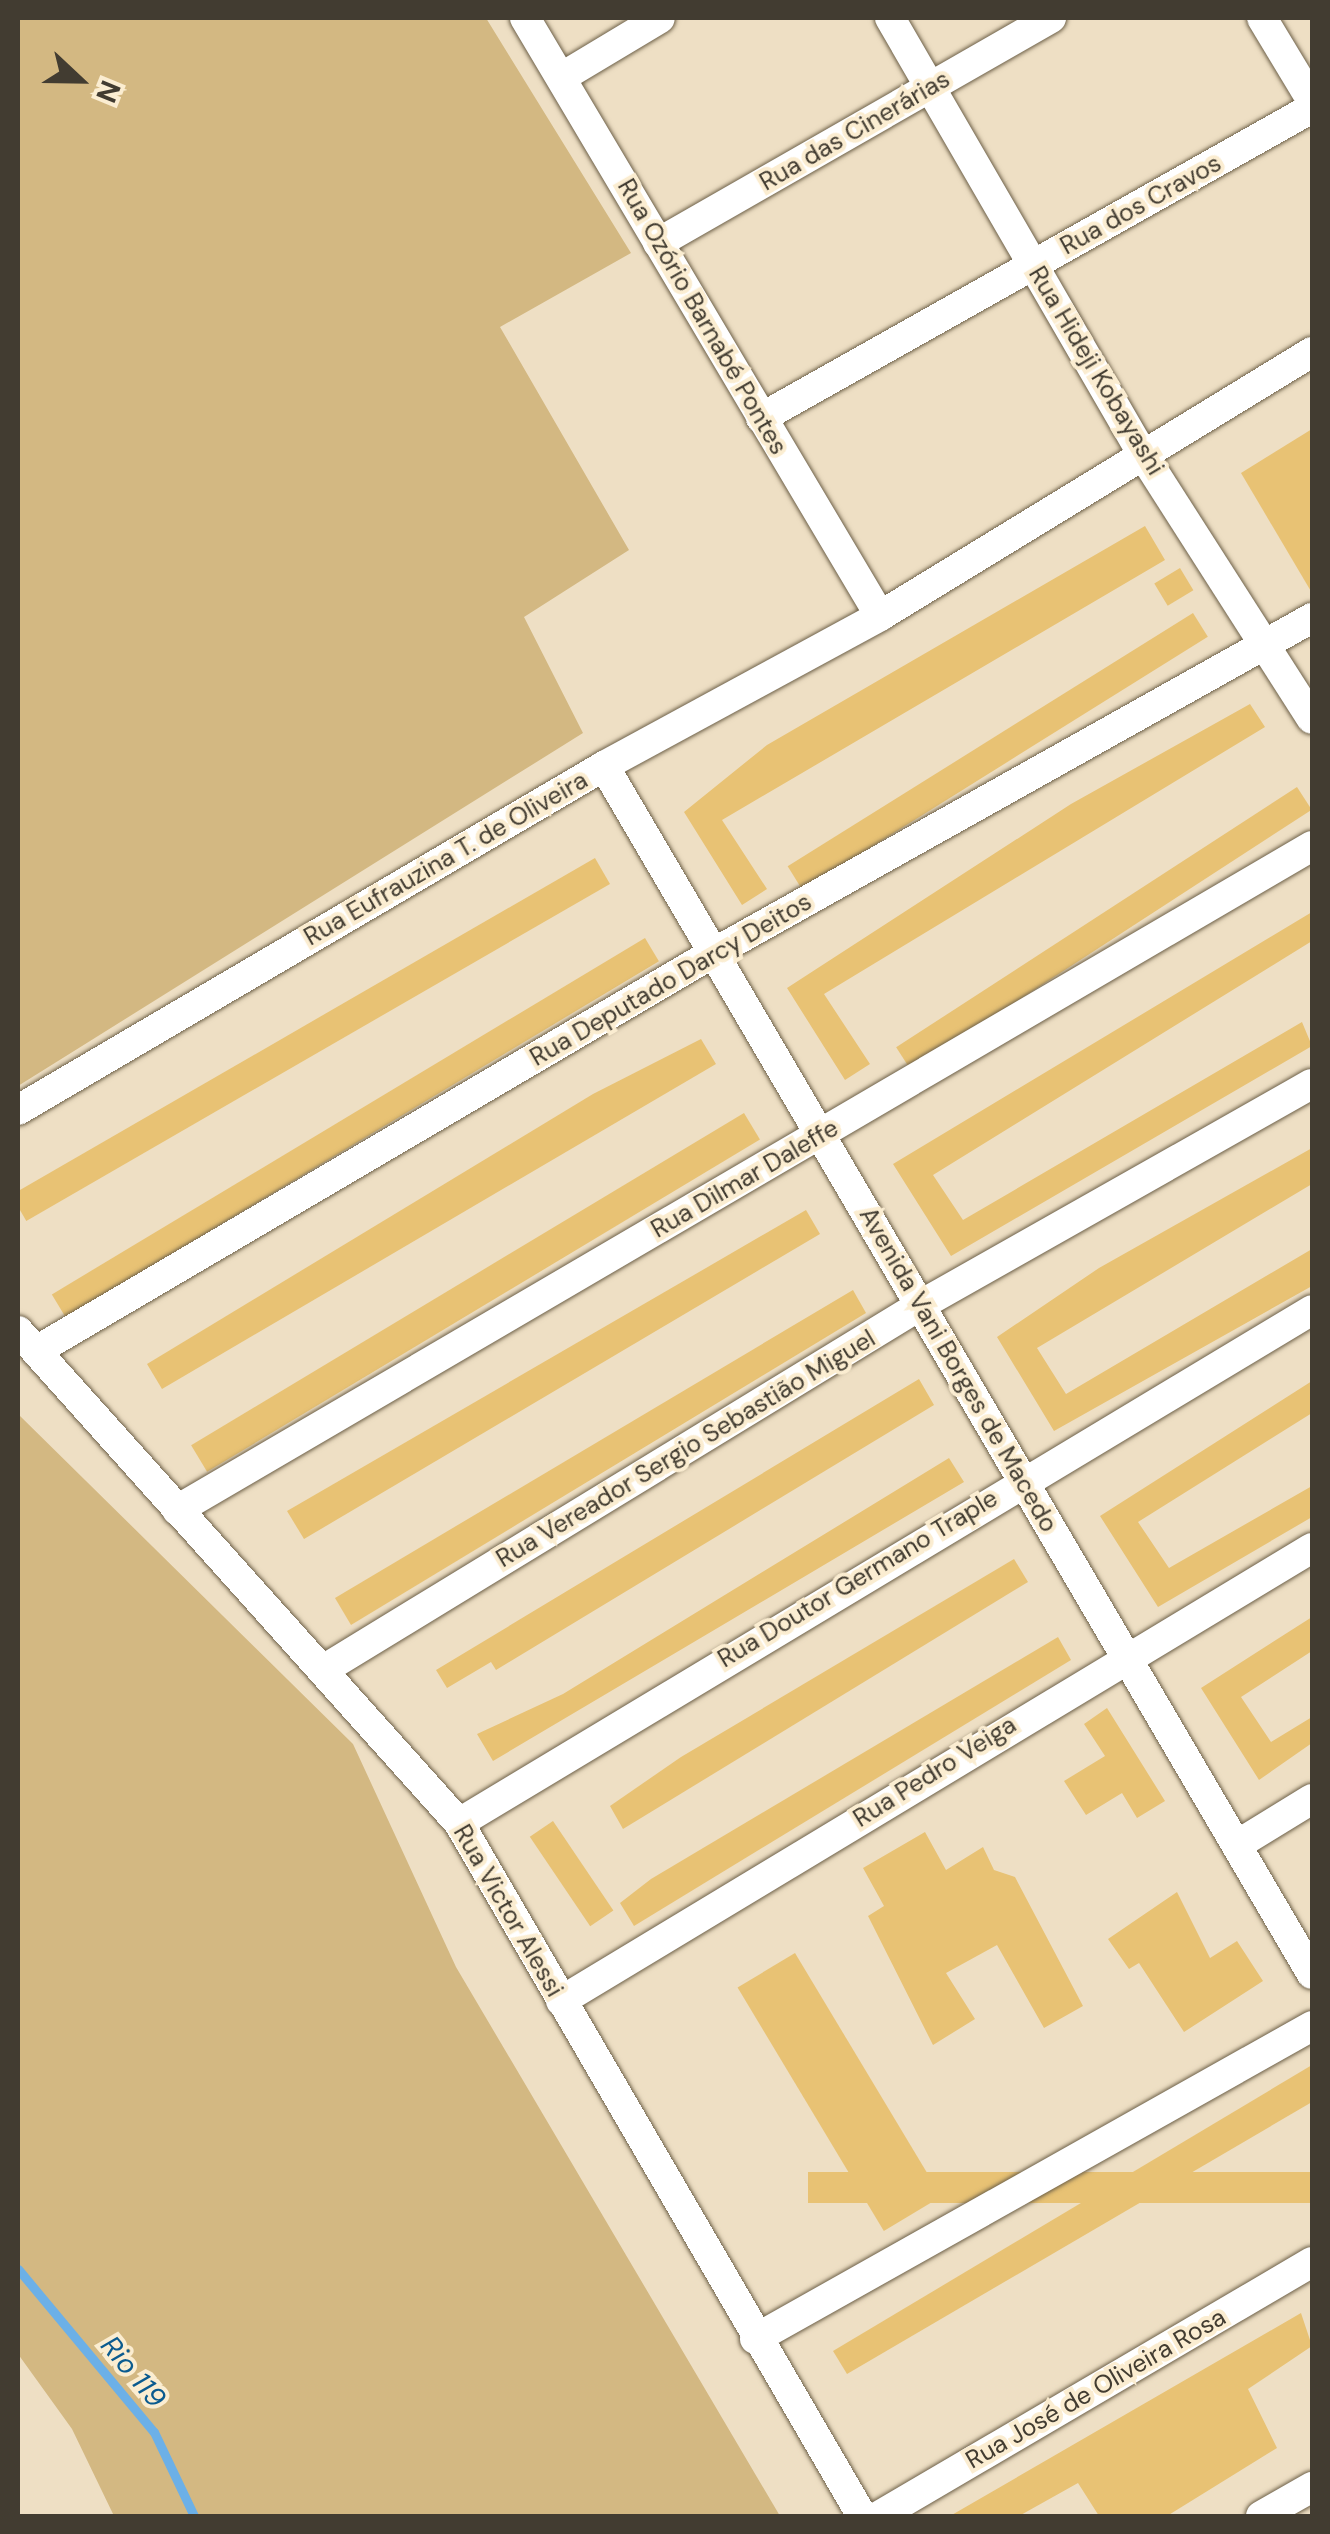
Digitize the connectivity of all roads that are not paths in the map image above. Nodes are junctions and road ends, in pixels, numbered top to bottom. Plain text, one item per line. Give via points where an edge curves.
1 (525, 18) edge
2 (660, 18) edge
3 (890, 18) edge
4 (1051, 18) edge
5 (1262, 18) edge
6 (562, 77) junction
7 (931, 89) junction
8 (1312, 105) edge
9 (658, 242) junction
10 (1034, 265) junction
11 (1312, 352) edge
12 (761, 418) junction
13 (1143, 455) junction
14 (880, 616) junction
15 (1312, 618) edge
16 (1269, 644) junction
17 (1312, 719) edge
18 (604, 766) junction
19 (1312, 846) edge
20 (710, 955) junction
21 (1312, 1084) edge
22 (18, 1110) edge
23 (820, 1135) junction
24 (919, 1306) junction
25 (1312, 1310) edge
26 (27, 1341) edge
27 (1022, 1479) junction
28 (177, 1510) junction
29 (1312, 1548) edge
30 (1123, 1657) junction
31 (323, 1670) junction
32 (1312, 1799) edge
33 (459, 1823) junction
34 (1237, 1845) junction
35 (1312, 1974) edge
36 (561, 2002) junction
37 (1312, 2026) edge
38 (1312, 2262) edge
39 (755, 2339) junction
40 (1312, 2486) edge
41 (862, 2516) edge
42 (879, 2516) edge
43 (1261, 2516) edge

1 - 6 street, Rua Ozório Barnabé Pontes
2 - 6 street
3 - 7 street, Rua Hideji Kobayashi
4 - 7 street, Rua das Cinerárias
5 - 8 street
6 - 9 street, Rua Ozório Barnabé Pontes
7 - 9 street, Rua das Cinerárias
7 - 10 street, Rua Hideji Kobayashi
8 - 10 street, Rua dos Cravos
9 - 12 street, Rua Ozório Barnabé Pontes
10 - 12 street, Rua dos Cravos
10 - 13 street, Rua Hideji Kobayashi
11 - 13 street, Rua Eufrauzina T. de Oliveira
12 - 14 street, Rua Ozório Barnabé Pontes
13 - 14 street, Rua Eufrauzina T. de Oliveira
13 - 16 street, Rua Hideji Kobayashi
14 - 18 street, Rua Eufrauzina T. de Oliveira
15 - 16 street, Rua Deputado Darcy Deitos
16 - 17 street, Rua Hideji Kobayashi
16 - 20 street, Rua Deputado Darcy Deitos
18 - 20 street, Avenida Vani Borges de Macedo
18 - 22 street, Rua Eufrauzina T. de Oliveira
19 - 23 street, Rua Dilmar Daleffe
20 - 23 street, Avenida Vani Borges de Macedo
20 - 26 street, Rua Deputado Darcy Deitos
21 - 24 street, Rua Vereador Sergio Sebastião Miguel
23 - 24 street, Avenida Vani Borges de Macedo
23 - 28 street, Rua Dilmar Daleffe
24 - 27 street, Avenida Vani Borges de Macedo
24 - 31 street, Rua Vereador Sergio Sebastião Miguel
25 - 27 street, Rua Doutor Germano Traple
26 - 28 street, Rua Victor Alessi
27 - 30 street, Avenida Vani Borges de Macedo
27 - 33 street, Rua Doutor Germano Traple
28 - 31 street, Rua Victor Alessi
29 - 30 street, Rua Pedro Veiga
30 - 34 street, Avenida Vani Borges de Macedo
30 - 36 street, Rua Pedro Veiga
31 - 33 street, Rua Victor Alessi
32 - 34 street
33 - 36 street, Rua Victor Alessi
34 - 35 street, Avenida Vani Borges de Macedo
36 - 39 street, Rua Victor Alessi
37 - 39 street
38 - 42 street, Rua José de Oliveira Rosa
39 - 41 street, Rua Victor Alessi
40 - 43 street

